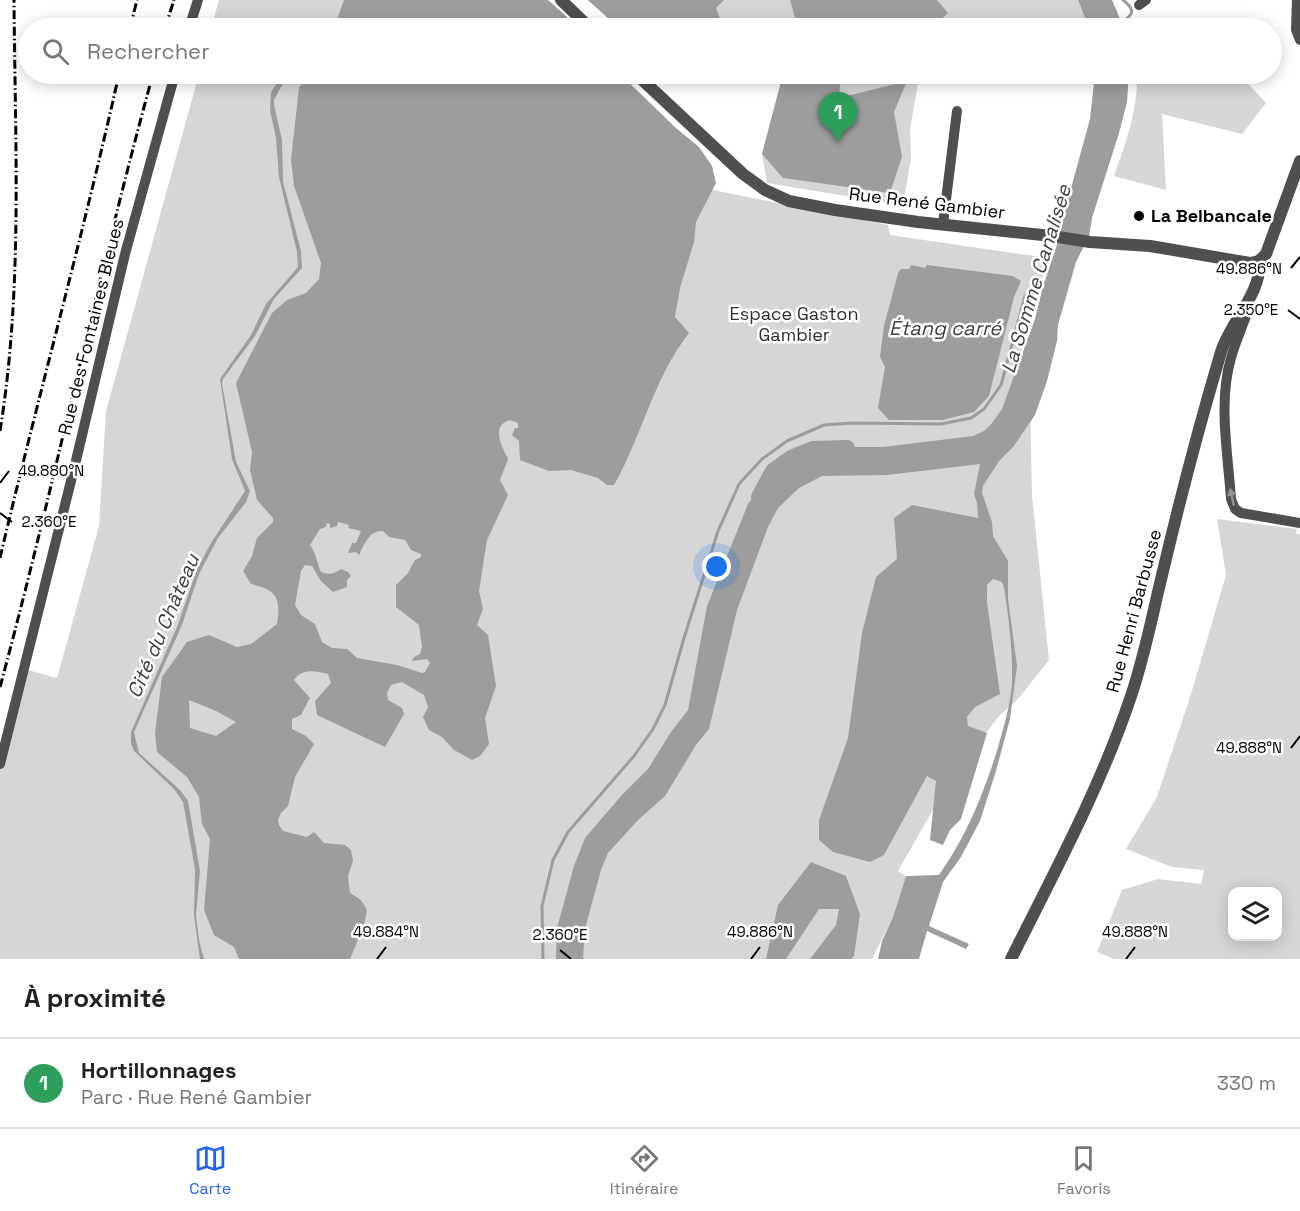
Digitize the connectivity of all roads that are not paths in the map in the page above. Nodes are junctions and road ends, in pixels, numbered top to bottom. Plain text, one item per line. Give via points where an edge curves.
1 (198, 0) edge
2 (561, 0) edge
3 (1297, 0) edge
4 (192, 18) edge
5 (580, 18) edge
6 (1300, 40) edge
7 (172, 84) edge
8 (647, 84) edge
9 (957, 111) dead end
10 (1300, 161) edge
11 (943, 224) junction
12 (1259, 261) junction
13 (1249, 299) junction
14 (1300, 523) edge
15 (0, 764) edge
16 (1011, 959) edge

1 - 4 street
2 - 5 street
3 - 6 street via 1296,30
7 - 15 street, Rue des Fontaines Bleues via 125,254
8 - 11 street, Rue René Gambier via 765,190 804,204
9 - 11 street
10 - 12 street, Rue Henri Barbusse via 1266,254
11 - 12 street, Rue René Gambier via 1150,246 1250,263
12 - 13 street, Rue Henri Barbusse via 1257,282
14 -> 13 street via 1241,513 1231,499 1226,384
13 - 16 street, Rue Henri Barbusse via 1221,352 1130,700 1103,769

